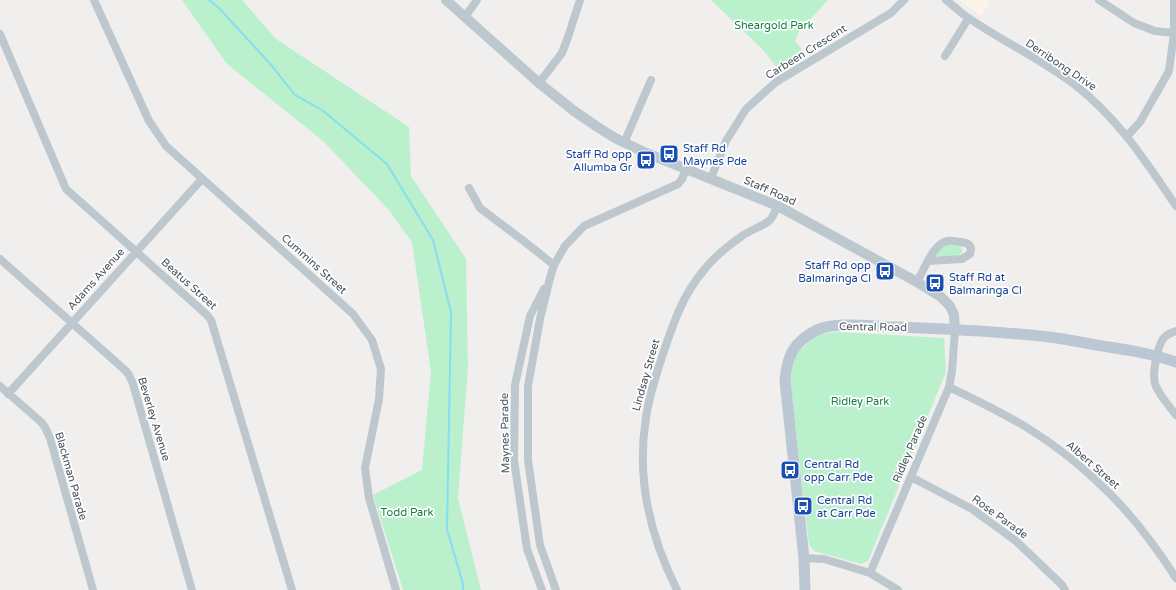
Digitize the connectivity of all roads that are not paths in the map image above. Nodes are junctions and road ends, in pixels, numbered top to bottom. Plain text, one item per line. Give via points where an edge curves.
1 (94, 0) edge
2 (446, 0) edge
3 (477, 0) edge
4 (580, 0) edge
5 (904, 0) edge
6 (946, 0) edge
7 (1098, 0) edge
8 (1174, 0) edge
9 (465, 17) junction
10 (968, 19) junction
11 (1174, 33) junction
12 (0, 34) edge
13 (946, 56) dead end
14 (1172, 71) edge
15 (651, 80) dead end
16 (539, 83) junction
17 (1127, 136) junction
18 (624, 143) junction
19 (686, 169) junction
20 (711, 178) junction
21 (202, 179) junction
22 (469, 188) dead end
23 (778, 206) junction
24 (1176, 206) edge
25 (136, 251) junction
26 (0, 259) edge
27 (928, 261) junction
28 (554, 265) junction
29 (550, 278) junction
30 (917, 282) junction
31 (72, 322) junction
32 (954, 330) junction
33 (1176, 331) edge
34 (1157, 356) junction
35 (1176, 362) edge
36 (0, 386) edge
37 (948, 387) junction
38 (8, 394) junction
39 (1176, 415) edge
40 (911, 477) junction
41 (804, 558) junction
42 (870, 573) junction
43 (1176, 578) edge
44 (93, 590) edge
45 (192, 590) edge
46 (292, 590) edge
47 (396, 590) edge
48 (542, 590) edge
49 (556, 590) edge
50 (677, 590) edge
51 (805, 590) edge
52 (898, 590) edge
53 (1065, 590) edge

1 - 21 street, Cummins Street via 149,121 166,146
2 - 9 street, Staff Road
3 - 9 street
4 - 16 street via 562,53
5 - 20 street, Carbeen Crescent via 890,13 776,82 746,109 726,141
6 - 10 street, Derribong Drive
7 - 11 street via 1134,24 1155,31
8 - 11 street
9 - 16 street, Staff Road
10 - 13 street
10 - 17 street, Derribong Drive via 1075,85
11 - 14 street
12 - 25 street, Beatus Street via 66,189
14 - 17 street via 1140,122
15 - 18 street
16 - 18 street, Staff Road via 574,111
17 - 24 street, Derribong Drive
18 - 19 street, Staff Road
19 - 20 street, Staff Road
19 - 28 street, Maynes Parade via 678,184 584,226 565,246
20 - 23 street, Staff Road
21 - 25 street, Adams Avenue
21 - 47 street, Cummins Street via 353,314 372,340 381,369 379,400 365,468 369,498
22 - 28 street via 480,208
23 - 30 street, Staff Road
23 - 50 street, Lindsay Street via 770,221 742,236 722,252 693,283 673,323 651,392 642,452 645,497 655,536
25 - 31 street, Adams Avenue
25 - 46 street, Beatus Street via 211,320
26 - 31 street, Beverley Avenue
27 - 27 street via 934,250 945,241 966,243 971,248 970,254 965,258
27 - 30 street
28 - 29 street, Maynes Parade
29 - 48 street, Maynes Parade via 530,316 515,385 514,460 527,549
29 - 49 street, Maynes Parade via 528,386 528,460 540,545
30 - 32 street, Staff Road via 950,306 954,315
31 - 38 street, Adams Avenue
31 - 45 street, Beverley Avenue via 129,375
32 - 34 main road, Central Road via 1049,337
32 - 37 street, Ridley Parade via 952,371
32 - 41 main road, Central Road via 846,325 828,327 806,337 792,351 785,381
33 - 34 street via 1166,335
34 - 35 main road, Central Road
34 - 39 street via 1155,385
36 - 38 street, Blackman Parade
37 - 40 street, Ridley Parade
37 - 43 street, Albert Street via 1030,430 1075,462 1117,501
38 - 44 street, Blackman Parade via 41,422 50,438
40 - 42 street, Ridley Parade
40 - 53 street, Rose Parade via 972,509 1016,541
41 - 42 street via 824,558
41 - 51 main road, Central Road
42 - 52 street

